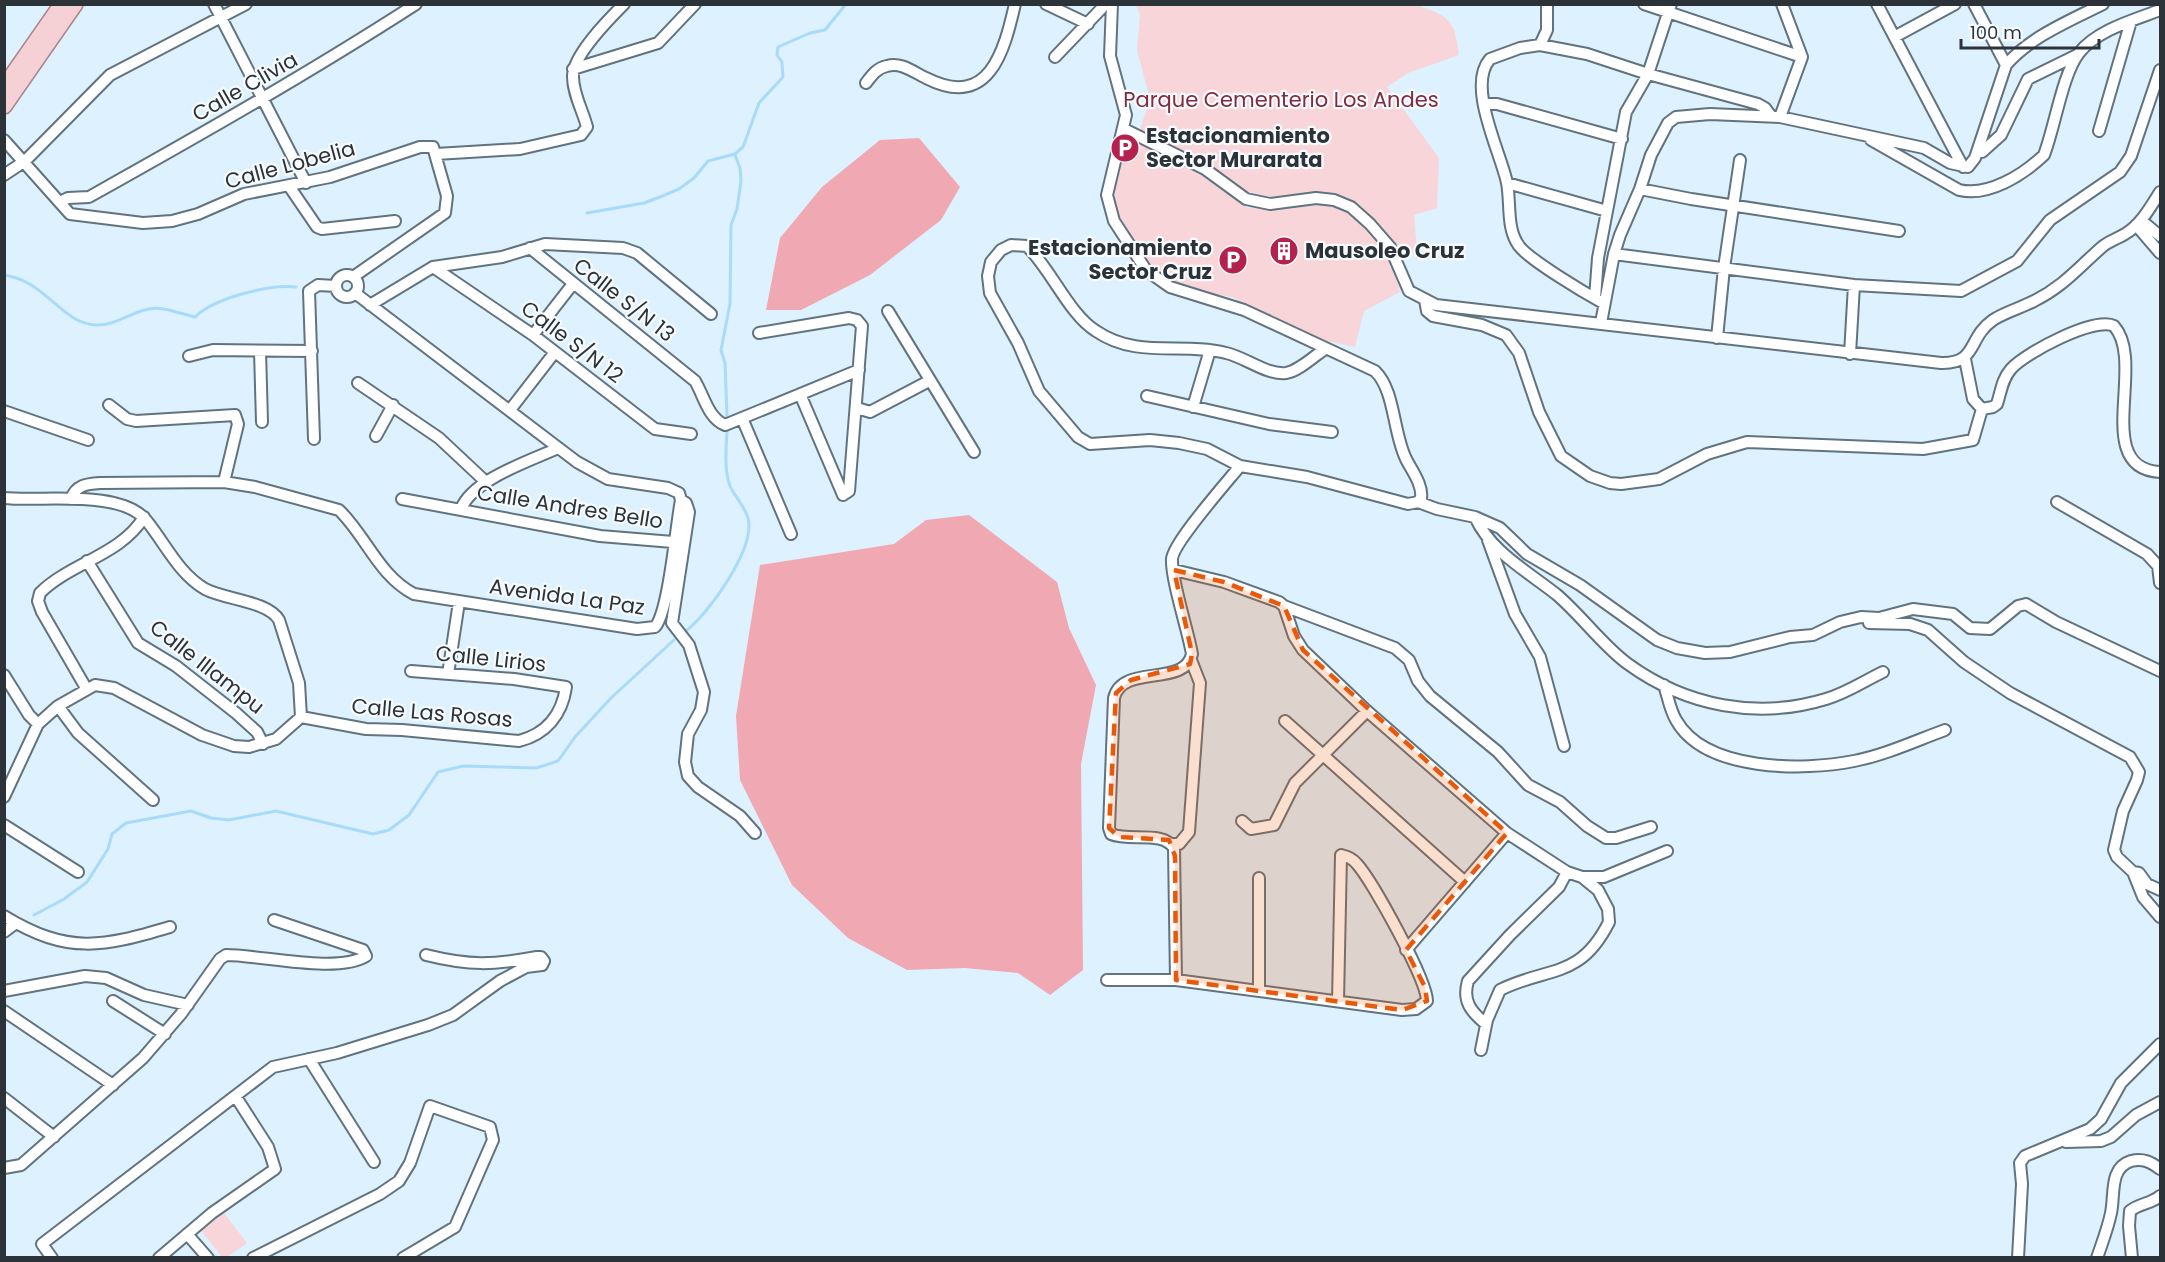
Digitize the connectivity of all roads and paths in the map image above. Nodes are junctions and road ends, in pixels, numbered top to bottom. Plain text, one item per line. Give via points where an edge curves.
1 (62, 4) edge
2 (75, 4) edge
3 (214, 4) edge
4 (246, 4) edge
5 (624, 4) edge
6 (695, 4) edge
7 (1015, 4) edge
8 (1046, 4) edge
9 (1547, 4) edge
10 (1644, 4) edge
11 (1782, 4) edge
12 (1877, 4) edge
13 (1954, 4) edge
14 (1974, 4) edge
15 (2103, 4) edge
16 (409, 6) edge
17 (1106, 7) edge
18 (1670, 8) edge
19 (2160, 10) edge
20 (222, 19) junction
21 (2131, 21) junction
22 (1088, 24) junction
23 (1896, 36) junction
24 (1540, 45) junction
25 (2078, 54) junction
26 (1055, 57) dead end
27 (1802, 57) junction
28 (2006, 66) junction
29 (573, 69) junction
30 (2160, 70) edge
31 (1647, 75) junction
32 (866, 82) dead end
33 (4, 87) edge
34 (264, 99) junction
35 (1484, 104) junction
36 (4, 106) edge
37 (1775, 117) junction
38 (1124, 129) junction
39 (2099, 131) dead end
40 (1858, 133) junction
41 (1622, 139) junction
42 (4, 140) edge
43 (433, 150) junction
44 (1977, 152) junction
45 (1740, 159) dead end
46 (25, 160) junction
47 (1963, 167) junction
48 (4, 175) edge
49 (306, 183) junction
50 (1507, 183) junction
51 (289, 186) junction
52 (1640, 189) junction
53 (2160, 192) edge
54 (60, 202) junction
55 (1732, 205) junction
56 (1607, 212) junction
57 (396, 221) dead end
58 (2138, 223) junction
59 (1899, 231) dead end
60 (2160, 236) edge
61 (530, 249) junction
62 (2160, 253) edge
63 (1614, 254) junction
64 (433, 267) junction
65 (1724, 268) junction
66 (352, 277) junction
67 (336, 285) junction
68 (572, 285) junction
69 (1854, 285) junction
70 (355, 293) junction
71 (1425, 300) junction
72 (1599, 300) junction
73 (370, 305) junction
74 (888, 311) dead end
75 (711, 314) dead end
76 (1601, 323) junction
77 (759, 333) dead end
78 (534, 334) junction
79 (1717, 338) junction
80 (1325, 349) junction
81 (1210, 350) junction
82 (260, 351) junction
83 (312, 351) junction
84 (555, 352) junction
85 (1850, 354) junction
86 (189, 356) dead end
87 (1965, 359) junction
88 (859, 370) junction
89 (929, 381) junction
90 (358, 383) dead end
91 (800, 394) junction
92 (1147, 396) dead end
93 (109, 405) dead end
94 (393, 405) junction
95 (1193, 407) junction
96 (857, 408) junction
97 (1982, 409) junction
98 (510, 410) junction
99 (4, 411) edge
100 (742, 418) junction
101 (262, 422) dead end
102 (1332, 432) dead end
103 (691, 434) dead end
104 (376, 436) dead end
105 (314, 439) dead end
106 (88, 440) dead end
107 (558, 448) junction
108 (974, 452) dead end
109 (1240, 466) junction
110 (2160, 472) edge
111 (224, 482) junction
112 (486, 482) junction
113 (4, 498) edge
114 (71, 499) junction
115 (402, 499) dead end
116 (681, 500) junction
117 (1418, 502) junction
118 (2057, 502) dead end
119 (461, 509) junction
120 (144, 517) junction
121 (1474, 517) junction
122 (791, 534) dead end
123 (1487, 537) junction
124 (673, 542) junction
125 (87, 561) junction
126 (1174, 570) junction
127 (2160, 583) edge
128 (459, 602) junction
129 (1284, 606) junction
130 (1854, 620) junction
131 (1191, 660) junction
132 (411, 671) dead end
133 (2160, 671) edge
134 (1883, 672) dead end
135 (448, 674) junction
136 (4, 675) edge
137 (1664, 686) junction
138 (566, 687) joint
139 (86, 688) junction
140 (58, 706) junction
141 (1367, 711) junction
142 (301, 717) junction
143 (1285, 721) dead end
144 (38, 724) junction
145 (1945, 730) dead end
146 (263, 744) junction
147 (1564, 746) dead end
148 (1323, 756) junction
149 (4, 797) edge
150 (153, 800) dead end
151 (1242, 821) dead end
152 (4, 825) edge
153 (1651, 827) dead end
154 (755, 833) dead end
155 (1507, 833) junction
156 (1172, 844) junction
157 (1668, 851) dead end
158 (78, 872) dead end
159 (1567, 872) junction
160 (2133, 872) junction
161 (1582, 877) junction
162 (1259, 878) dead end
163 (1465, 882) junction
164 (2160, 890) edge
165 (4, 916) edge
166 (2160, 917) edge
167 (274, 920) dead end
168 (16, 923) junction
169 (170, 927) dead end
170 (4, 932) edge
171 (1406, 950) junction
172 (426, 955) dead end
173 (1107, 980) dead end
174 (1176, 980) junction
175 (1259, 990) junction
176 (4, 991) edge
177 (113, 1002) dead end
178 (1338, 1002) junction
179 (188, 1005) junction
180 (4, 1011) edge
181 (1486, 1024) junction
182 (165, 1034) junction
183 (2160, 1044) edge
184 (1481, 1050) dead end
185 (309, 1059) junction
186 (113, 1085) junction
187 (4, 1098) edge
188 (236, 1098) junction
189 (2160, 1102) edge
190 (54, 1137) junction
191 (2060, 1142) junction
192 (374, 1162) dead end
193 (4, 1168) edge
194 (2160, 1169) edge
195 (2160, 1196) edge
196 (187, 1234) junction
197 (52, 1257) edge
198 (159, 1257) edge
199 (208, 1257) edge
200 (252, 1257) edge
201 (403, 1257) edge
202 (2018, 1257) edge
203 (2097, 1257) edge
204 (2132, 1257) edge

1 - 33 main road
2 - 36 main road
3 - 20 street
4 - 20 street
5 - 29 street
6 - 29 street via 658,43
7 - 32 street via 1005,46 984,78 952,87 890,65
8 - 22 street
9 - 24 street via 1547,30
10 - 18 street
11 - 27 street
12 - 23 street
13 - 23 street
14 - 28 street
15 - 28 street via 2061,25 2013,57
16 - 34 street, Calle Clivia via 374,33
17 - 22 street
17 - 38 street via 1110,56 1126,115
18 - 27 street
18 - 31 street
19 - 21 street
20 - 34 street
20 - 46 street via 177,38 110,75
21 - 25 street via 2085,46
21 - 39 street
22 - 26 street
23 - 47 street
24 - 31 street via 1587,54
24 - 35 street via 1490,59 1484,72
25 - 40 street via 2044,155 1991,189 1972,193 1959,189
25 - 44 street via 2028,79 2001,135
27 - 37 street
28 - 44 street
29 - 43 street, Calle Lobelia via 587,127 581,135 528,148
30 - 69 street via 2132,156 2120,172 2050,220 2017,261 1960,291
31 - 37 street via 1758,104
31 - 41 street via 1626,112
34 - 49 street
34 - 54 street, Calle Clivia via 89,197
35 - 41 street via 1497,104
35 - 50 street
37 - 40 street
37 - 52 street via 1676,117 1668,123 1651,155
38 - 71 street via 1205,169 1246,199 1270,204 1316,198 1351,207 1390,247 1408,291
38 - 80 street via 1107,195 1114,221 1146,270 1170,288 1244,310
40 - 47 street via 1924,148
41 - 56 street
42 - 46 street, Calle Lobelia
43 - 49 street, Calle Lobelia
43 - 66 street via 447,196 445,213
44 - 47 street via 1971,164
45 - 55 street
46 - 48 street
46 - 54 street, Calle Lobelia
49 - 51 street, Calle Lobelia
50 - 56 street
50 - 72 street via 1517,243
51 - 54 street, Calle Lobelia via 244,194 198,214 156,223 75,216
51 - 57 street via 322,229
52 - 55 street
52 - 63 street
53 - 58 street
55 - 59 street
55 - 65 street
56 - 72 street via 1598,258
58 - 60 street
58 - 62 street
58 - 87 street via 2108,242 2063,284 1993,320 1981,330
61 - 64 street
61 - 68 street, Calle S/N 13
61 - 75 street via 557,243 629,250
63 - 65 street
63 - 72 street
64 - 73 street
64 - 78 street, Calle S/N 12
65 - 69 street
65 - 79 street
66 - 67 street via 343,276
66 - 70 street via 358,285
67 - 70 street via 343,296
67 - 83 street via 318,285 309,291
68 - 78 street
68 - 100 street, Calle S/N 13 via 695,381 717,422 724,425
69 - 85 street
70 - 73 street
71 - 76 street via 1436,305
71 - 97 street via 1427,311 1433,316 1482,324 1506,335 1520,353 1539,412 1561,456 1590,476 1610,483 1659,479 1707,454 1747,442 1923,449 1973,440
72 - 76 street
73 - 98 street
74 - 89 street
76 - 79 street
77 - 88 street via 849,318 857,320 862,327
78 - 84 street, Calle S/N 12
79 - 85 street
80 - 81 street via 1291,372 1281,373
80 - 117 street via 1356,361 1385,380 1397,437 1422,493
81 - 95 street
81 - 109 street via 1152,350 1095,331 1079,316 1027,246 1011,245 992,262 988,276 990,293 1001,316 1039,391 1078,437 1090,444 1150,440 1179,443 1207,449
82 - 83 street
82 - 86 street via 213,350
82 - 101 street
83 - 105 street
84 - 98 street
84 - 103 street, Calle S/N 12 via 655,429
85 - 87 street via 1941,363
87 - 97 street via 1973,399
88 - 91 street
88 - 96 street
89 - 96 street via 870,412
89 - 108 street
90 - 94 street
91 - 96 street via 843,495 849,491
91 - 100 street
92 - 95 street
93 - 111 street via 136,421 235,415 238,424
94 - 104 street
94 - 112 street via 439,438
95 - 102 street via 1269,424
97 - 110 street via 1997,404 2004,381 2020,359 2094,324 2110,323 2125,344 2128,456 2138,467
98 - 107 street
99 - 106 street
100 - 122 street
107 - 112 street
107 - 116 street via 608,480 668,488 679,493
109 - 117 street via 1307,477 1408,504
109 - 126 street via 1185,532 1175,550
111 - 114 street, Avenida La Paz via 87,484 76,489
111 - 128 street, Avenida La Paz via 339,510 374,559 404,589
112 - 119 street
113 - 114 street
114 - 120 street via 112,503
115 - 119 street, Calle Andres Bello
116 - 124 street, Avenida La Paz
116 - 154 street via 687,503 689,512 672,623 689,645 705,698 688,734 686,771 698,787 740,816
117 - 121 street
118 - 127 street via 2148,554 2158,566
119 - 124 street, Calle Andres Bello via 600,536
120 - 125 street via 126,536
120 - 142 street via 181,568 199,585 230,599 269,609 277,616 299,683
121 - 123 street
121 - 130 street via 1500,528 1527,554 1580,585 1657,640 1677,648 1730,652 1813,636 1840,622
123 - 137 street via 1556,594 1626,663
123 - 147 street via 1515,614 1540,657
124 - 128 street, Avenida La Paz via 660,621 646,630
125 - 139 street via 40,593 38,601
125 - 146 street, Calle Illampu via 138,643 176,666 236,713 257,732
126 - 129 street via 1224,582
126 - 131 street
128 - 135 street
129 - 141 street via 1294,636 1304,650
129 - 153 street via 1395,648 1409,660 1430,696 1498,752 1528,785 1560,802 1606,838
130 - 133 street via 1913,609 1953,614 1970,628 1980,630 1990,629 2026,604
130 - 160 street via 1910,624 1928,630 1964,662 2010,693 2130,757 2139,772 2123,811 2114,850
131 - 156 street via 1200,683 1189,832 1179,844
131 - 156 street via 1177,670 1131,680 1122,685 1114,698 1111,834
132 - 135 street, Calle Lirios
134 - 137 street via 1827,699 1770,709 1713,704
135 - 138 street, Calle Lirios
136 - 144 street
137 - 145 street via 1677,722 1686,732 1718,753 1762,764 1806,767 1854,761
138 - 142 street, Calle Las Rosas via 558,716 532,738 519,741 366,729
139 - 140 street
139 - 146 street via 114,688 221,743 249,747
140 - 144 street
140 - 150 street via 78,733
141 - 148 street
141 - 155 street
142 - 146 street via 276,739
143 - 148 street
144 - 149 street
148 - 151 street via 1295,783 1275,825 1251,829
148 - 163 street
152 - 158 street
155 - 159 street
155 - 163 street
156 - 174 street
157 - 161 street via 1604,877
159 - 161 street
159 - 181 street via 1559,887 1468,981 1466,1002
160 - 164 street
160 - 166 street via 2143,897
161 - 181 street via 1605,900 1610,917 1605,930 1578,963 1500,990
162 - 175 street
163 - 171 street
165 - 168 street
167 - 179 street via 363,950 366,956 343,962 226,955
168 - 169 street via 69,945 95,944
168 - 170 street
171 - 178 street via 1425,987 1427,1001 1422,1006 1402,1010
171 - 178 street via 1364,873 1351,858 1341,855
172 - 185 street via 462,964 537,957 544,961 500,981 453,1015
173 - 174 street
174 - 175 street
175 - 178 street
176 - 179 street via 85,976 106,978 144,995
177 - 182 street
179 - 182 street
180 - 186 street
181 - 184 street
182 - 186 street
183 - 191 street via 2121,1083 2101,1119 2090,1129
185 - 188 street via 273,1067
185 - 192 street
186 - 190 street
187 - 190 street
188 - 196 street via 268,1147 275,1169
188 - 197 street via 42,1244
189 - 191 street via 2102,1141
190 - 193 street via 21,1166
191 - 202 street via 2025,1156 2020,1163
194 - 203 street via 2139,1159 2122,1164 2116,1172 2111,1215
195 - 204 street via 2130,1211
196 - 198 street
196 - 199 street
200 - 201 street via 399,1181 430,1106 490,1127 493,1140 455,1227

